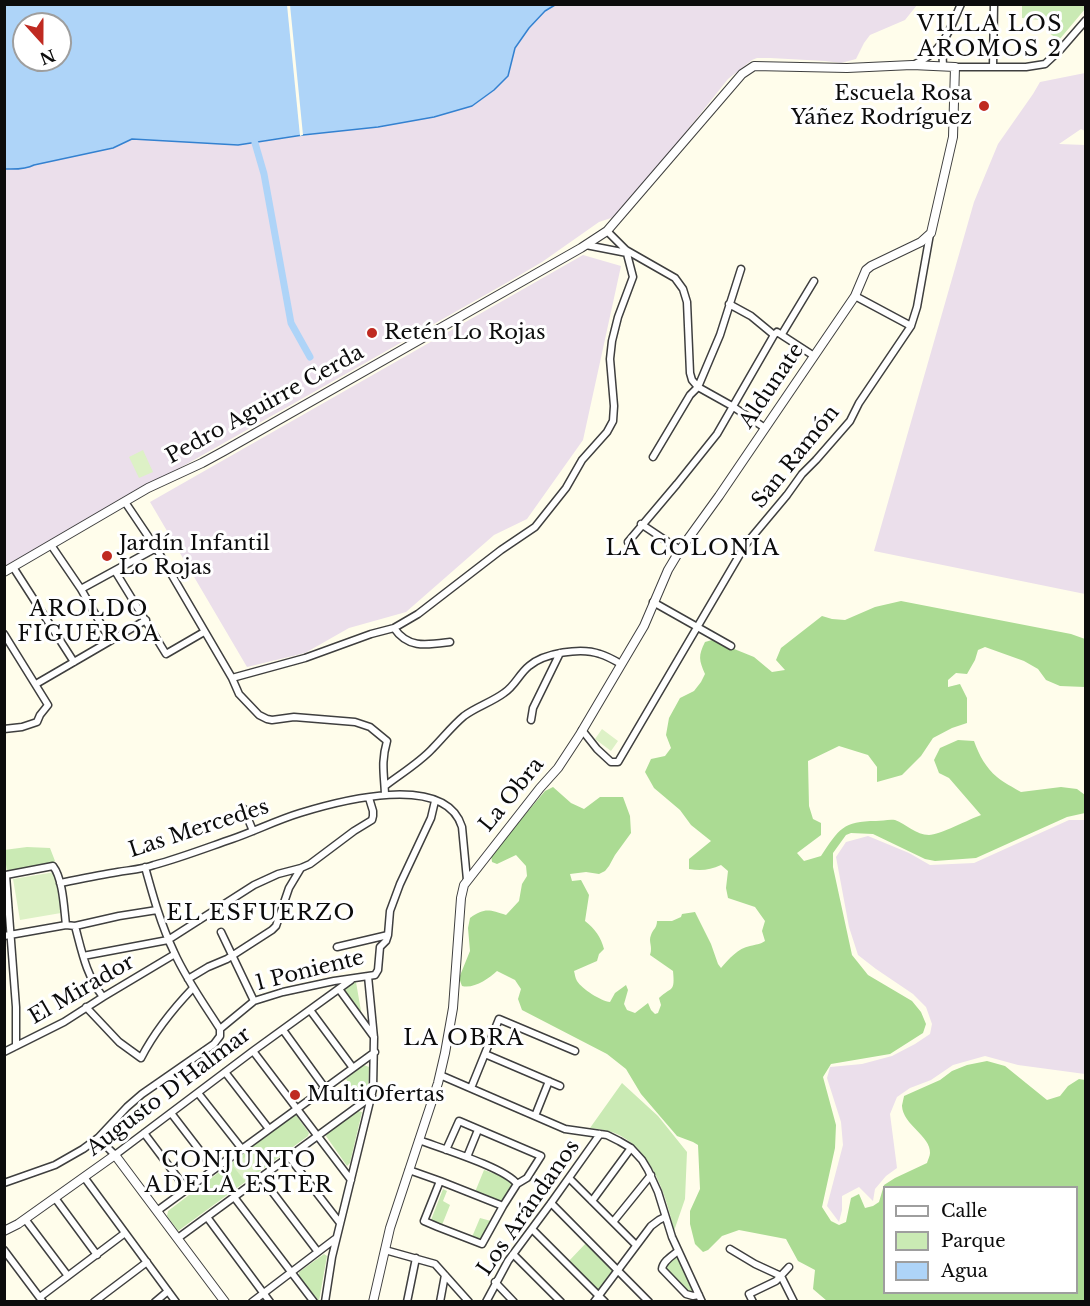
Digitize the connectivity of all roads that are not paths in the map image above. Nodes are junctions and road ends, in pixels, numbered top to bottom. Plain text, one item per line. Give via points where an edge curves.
1 (961, 4) edge
2 (994, 4) edge
3 (1086, 20) edge
4 (942, 44) junction
5 (912, 65) junction
6 (943, 66) junction
7 (955, 67) junction
8 (993, 67) junction
9 (606, 231) junction
10 (931, 233) junction
11 (586, 245) junction
12 (627, 251) junction
13 (741, 270) dead end
14 (814, 281) dead end
15 (855, 296) junction
16 (729, 304) junction
17 (911, 326) junction
18 (782, 334) junction
19 (774, 335) junction
20 (814, 356) junction
21 (698, 387) junction
22 (732, 406) junction
23 (765, 428) junction
24 (653, 457) dead end
25 (125, 502) junction
26 (641, 524) junction
27 (628, 542) dead end
28 (51, 545) junction
29 (156, 548) junction
30 (680, 550) junction
31 (13, 567) junction
32 (115, 571) junction
33 (4, 572) edge
34 (81, 589) junction
35 (653, 602) junction
36 (146, 620) junction
37 (697, 627) junction
38 (394, 628) junction
39 (204, 632) junction
40 (4, 634) edge
41 (111, 640) junction
42 (450, 642) dead end
43 (731, 646) dead end
44 (560, 653) junction
45 (74, 662) junction
46 (621, 664) junction
47 (232, 678) junction
48 (36, 684) junction
49 (531, 720) dead end
50 (4, 729) edge
51 (582, 730) junction
52 (385, 786) junction
53 (385, 794) junction
54 (369, 798) junction
55 (435, 801) junction
56 (244, 809) dead end
57 (253, 831) junction
58 (145, 867) junction
59 (301, 868) junction
60 (467, 880) junction
61 (5, 883) edge
62 (60, 883) junction
63 (157, 910) junction
64 (66, 925) junction
65 (75, 926) junction
66 (221, 932) dead end
67 (388, 935) junction
68 (7, 936) edge
69 (377, 938) junction
70 (168, 939) junction
71 (337, 947) dead end
72 (380, 947) junction
73 (175, 954) junction
74 (232, 955) junction
75 (83, 956) junction
76 (12, 964) junction
77 (4, 968) edge
78 (368, 976) junction
79 (353, 978) junction
80 (188, 979) junction
81 (193, 988) junction
82 (339, 989) junction
83 (103, 997) junction
84 (254, 1001) junction
85 (86, 1007) junction
86 (310, 1010) junction
87 (220, 1029) junction
88 (283, 1030) junction
89 (374, 1038) junction
90 (16, 1046) junction
91 (253, 1051) junction
92 (575, 1051) dead end
93 (4, 1052) edge
94 (375, 1052) junction
95 (485, 1054) junction
96 (353, 1068) junction
97 (225, 1072) junction
98 (440, 1075) junction
99 (549, 1081) junction
100 (560, 1086) dead end
101 (325, 1088) junction
102 (471, 1088) junction
103 (198, 1093) junction
104 (372, 1096) junction
105 (297, 1109) junction
106 (171, 1113) junction
107 (535, 1116) junction
108 (269, 1129) junction
109 (478, 1130) junction
110 (144, 1133) junction
111 (600, 1134) junction
112 (318, 1136) junction
113 (98, 1138) junction
114 (419, 1140) junction
115 (631, 1148) junction
116 (242, 1149) junction
117 (446, 1150) junction
118 (116, 1155) junction
119 (289, 1157) junction
120 (467, 1157) junction
121 (214, 1169) junction
122 (410, 1170) junction
123 (651, 1176) junction
124 (261, 1177) junction
125 (84, 1178) junction
126 (569, 1178) junction
127 (351, 1180) junction
128 (441, 1181) junction
129 (4, 1184) edge
130 (517, 1184) junction
131 (186, 1190) junction
132 (234, 1197) junction
133 (54, 1198) junction
134 (592, 1201) junction
135 (551, 1203) junction
136 (503, 1206) junction
137 (157, 1211) junction
138 (207, 1217) junction
139 (665, 1217) junction
140 (25, 1219) junction
141 (613, 1222) junction
142 (340, 1223) junction
143 (532, 1229) junction
144 (4, 1231) edge
145 (125, 1233) junction
146 (178, 1238) junction
147 (336, 1239) junction
148 (636, 1245) junction
149 (730, 1249) dead end
150 (4, 1250) edge
151 (385, 1250) junction
152 (678, 1251) junction
153 (318, 1252) junction
154 (513, 1254) junction
155 (96, 1255) junction
156 (416, 1258) junction
157 (147, 1262) junction
158 (789, 1266) dead end
159 (618, 1270) junction
160 (292, 1272) junction
161 (445, 1275) junction
162 (68, 1276) junction
163 (781, 1276) junction
164 (495, 1282) junction
165 (168, 1291) junction
166 (264, 1293) junction
167 (597, 1298) edge
168 (701, 1298) edge
169 (42, 1299) edge
170 (793, 1301) edge
171 (94, 1302) edge
172 (155, 1302) edge
173 (176, 1302) edge
174 (225, 1302) edge
175 (252, 1302) edge
176 (270, 1302) edge
177 (314, 1302) edge
178 (325, 1302) edge
179 (373, 1302) edge
180 (407, 1302) edge
181 (440, 1302) edge
182 (469, 1302) edge
183 (486, 1302) edge
184 (514, 1302) edge
185 (561, 1302) edge
186 (605, 1302) edge
187 (649, 1302) edge
188 (753, 1302) edge

1 - 4 street
2 - 8 street
3 - 8 street, Pedro Aguirre Cerda via 1045,64
4 - 5 street
4 - 6 street
5 - 6 street, Pedro Aguirre Cerda
5 - 9 street, Pedro Aguirre Cerda via 754,66 742,74
6 - 7 street, Pedro Aguirre Cerda
7 - 8 street, Pedro Aguirre Cerda
7 - 10 street via 953,137
9 - 11 street, Pedro Aguirre Cerda
9 - 12 street
10 - 15 street, Aldunate via 866,270
10 - 17 street, San Ramón
11 - 12 street
11 - 25 street, Pedro Aguirre Cerda via 225,451
12 - 21 street via 675,278 683,289 690,373
12 - 38 street via 633,277 612,341 614,406 607,432 582,460 535,527
13 - 16 street
14 - 18 street
15 - 17 street
15 - 20 street, Aldunate
16 - 19 street
16 - 21 street
17 - 37 street, San Ramón via 850,421 746,544
18 - 19 street
18 - 20 street
19 - 22 street
20 - 23 street, Aldunate
21 - 22 street
21 - 24 street
22 - 23 street
22 - 26 street via 717,434
23 - 30 street, Aldunate
25 - 28 street, Pedro Aguirre Cerda
25 - 29 street
26 - 27 street
26 - 30 street
28 - 31 street, Pedro Aguirre Cerda
28 - 34 street
29 - 32 street
29 - 39 street
30 - 35 street, Aldunate
31 - 33 street, Pedro Aguirre Cerda
31 - 45 street
32 - 34 street
32 - 36 street
34 - 41 street
35 - 37 street
35 - 46 street, Aldunate via 644,626
36 - 39 street via 166,654
36 - 41 street
37 - 43 street
37 - 51 street, San Ramón via 618,762 611,762
38 - 42 street via 406,641
38 - 47 street
39 - 47 street
40 - 48 street
41 - 45 street
44 - 46 street via 598,653
44 - 49 street
44 - 52 street via 529,666 509,690 464,716 431,751
45 - 48 street
46 - 51 street, Aldunate
47 - 52 street via 239,694 267,719 294,717 355,722 370,727 387,741 382,772
48 - 50 street via 48,705 37,722
51 - 60 street, La Obra via 558,768
52 - 53 street
53 - 54 street, Las Mercedes
53 - 55 street, Las Mercedes
54 - 57 street, Las Mercedes via 309,810
54 - 59 street via 372,820
55 - 60 street via 444,804 460,820
55 - 67 street, 1 Poniente via 390,911
56 - 57 street
57 - 58 street, Las Mercedes
58 - 62 street, Las Mercedes
58 - 63 street
59 - 70 street via 254,885
59 - 74 street via 273,930
60 - 98 street via 461,893 453,1008
61 - 62 street via 6,875 54,866
61 - 68 street
62 - 64 street
63 - 65 street
63 - 70 street
64 - 65 street
64 - 68 street
65 - 75 street
66 - 74 street
67 - 69 street
67 - 72 street, 1 Poniente
68 - 76 street
69 - 71 street
69 - 72 street, 1 Poniente
70 - 73 street
70 - 75 street
72 - 78 street, 1 Poniente via 378,970
73 - 80 street
73 - 83 street, El Mirador
74 - 80 street
74 - 84 street
75 - 83 street via 90,978
76 - 77 street
76 - 90 street
78 - 79 street, 1 Poniente
78 - 89 street
79 - 82 street, Augusto D'Halmar
79 - 84 street, 1 Poniente
80 - 81 street
81 - 85 street via 156,1031 141,1058 119,1042
81 - 87 street
82 - 86 street, Augusto D'Halmar
82 - 89 street
83 - 85 street, El Mirador
84 - 87 street, 1 Poniente
85 - 90 street, El Mirador
86 - 88 street, Augusto D'Halmar
86 - 96 street
87 - 113 street, 1 Poniente via 214,1044 142,1094
88 - 91 street, Augusto D'Halmar
88 - 101 street
89 - 94 street
90 - 93 street, El Mirador
91 - 97 street, Augusto D'Halmar
91 - 105 street
92 - 95 street via 499,1018
94 - 96 street
94 - 104 street
95 - 99 street
95 - 102 street
96 - 101 street
97 - 103 street, Augusto D'Halmar
97 - 108 street
98 - 102 street
98 - 114 street
99 - 100 street
99 - 107 street
101 - 105 street
102 - 107 street
103 - 106 street, Augusto D'Halmar
103 - 116 street
104 - 112 street
104 - 127 street
105 - 108 street
105 - 112 street
106 - 110 street, Augusto D'Halmar
106 - 121 street
107 - 111 street via 570,1130
108 - 116 street
109 - 117 street via 459,1121
109 - 120 street
109 - 130 street via 540,1155 527,1178
110 - 118 street, Augusto D'Halmar
110 - 131 street
111 - 115 street
111 - 126 street, Los Arándanos
112 - 119 street
112 - 127 street
113 - 118 street
113 - 129 street, 1 Poniente via 64,1161
114 - 117 street
114 - 122 street
115 - 123 street
115 - 134 street
116 - 121 street
117 - 120 street
118 - 125 street, Augusto D'Halmar
118 - 137 street
119 - 124 street
119 - 142 street
120 - 130 street
121 - 131 street
122 - 128 street
122 - 151 street
123 - 139 street
123 - 141 street
124 - 132 street
124 - 153 street
125 - 133 street, Augusto D'Halmar
125 - 145 street
126 - 134 street
126 - 135 street, Los Arándanos
127 - 142 street
128 - 136 street
128 - 136 street via 424,1221 438,1227 482,1244
130 - 136 street
131 - 137 street
132 - 138 street
132 - 160 street
133 - 140 street, Augusto D'Halmar
133 - 155 street
134 - 141 street
135 - 143 street, Los Arándanos
135 - 159 street
137 - 146 street
138 - 146 street
138 - 166 street
139 - 148 street
139 - 152 street
140 - 144 street, Augusto D'Halmar
140 - 162 street
141 - 148 street
142 - 147 street
143 - 154 street, Los Arándanos
143 - 167 street
145 - 155 street
145 - 157 street
146 - 174 street
147 - 153 street
147 - 178 street
148 - 159 street
149 - 163 street
150 - 169 street
151 - 156 street
151 - 179 street
152 - 168 street
152 - 168 street via 662,1269 686,1294
153 - 160 street
154 - 164 street, Los Arándanos
154 - 185 street
155 - 162 street
156 - 161 street via 435,1264
156 - 180 street
157 - 165 street
157 - 171 street
158 - 163 street
159 - 167 street
159 - 187 street
160 - 166 street
160 - 177 street
161 - 181 street
161 - 182 street
162 - 169 street
163 - 170 street
163 - 188 street via 750,1294
164 - 183 street, Los Arándanos
164 - 184 street
165 - 172 street
165 - 173 street
166 - 175 street
166 - 176 street
167 - 186 street

